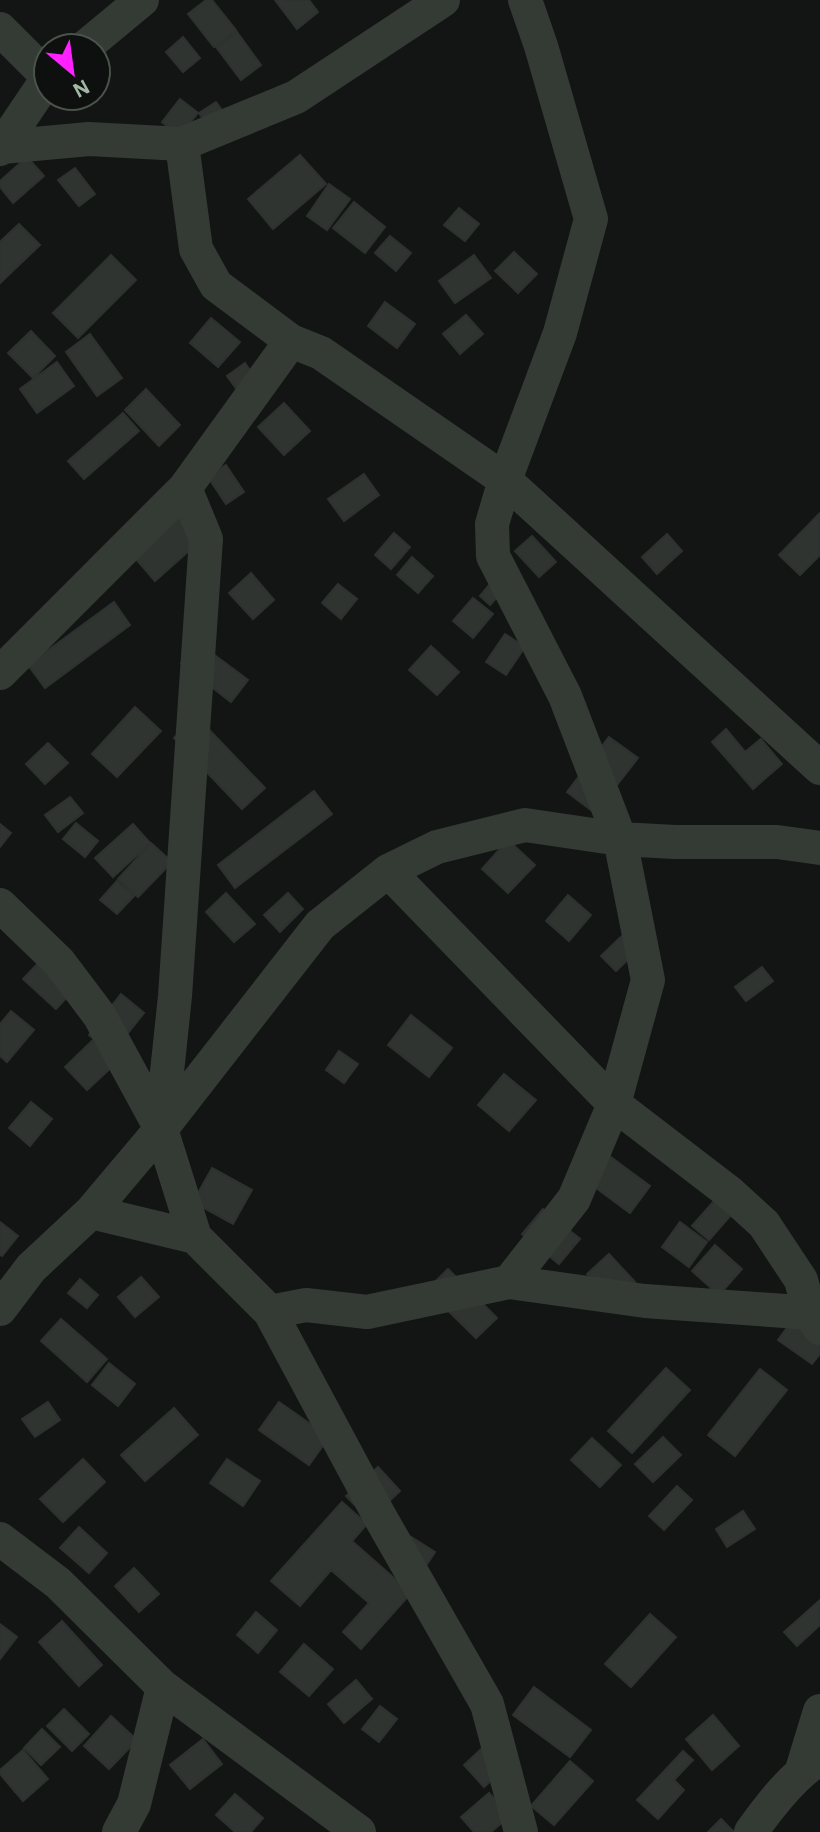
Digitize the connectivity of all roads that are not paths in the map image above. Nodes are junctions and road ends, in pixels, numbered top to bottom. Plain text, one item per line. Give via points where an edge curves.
1 (142, 0) edge
2 (443, 0) edge
3 (525, 0) edge
4 (0, 29) edge
5 (103, 32) edge
6 (32, 62) edge
7 (32, 102) edge
8 (182, 144) junction
9 (1, 148) edge
10 (291, 341) junction
11 (505, 480) junction
12 (185, 488) junction
13 (0, 673) edge
14 (820, 768) edge
15 (620, 839) junction
16 (820, 848) edge
17 (388, 871) junction
18 (0, 905) edge
19 (614, 1104) junction
20 (161, 1129) junction
21 (91, 1212) junction
22 (195, 1237) junction
23 (509, 1282) junction
24 (0, 1309) edge
25 (270, 1312) junction
26 (815, 1321) edge
27 (0, 1539) edge
28 (163, 1687) junction
29 (820, 1711) edge
30 (811, 1764) edge
31 (119, 1832) edge
32 (359, 1832) edge
33 (521, 1832) edge
34 (751, 1832) edge

1 - 5 street
2 - 8 street via 296,97
3 - 11 street via 591,219 560,333
4 - 6 street
7 - 9 street
8 - 9 street via 89,139
8 - 10 street via 196,249 216,285
10 - 11 street via 321,353
10 - 12 street
11 - 14 street
11 - 15 street via 492,524 493,556 565,696
12 - 13 street
12 - 20 street via 206,539
15 - 16 street via 777,842
15 - 17 street via 525,825 437,847
15 - 19 street via 648,980
17 - 19 street
17 - 20 street via 320,925
18 - 20 street via 59,962 99,1015
19 - 23 street via 574,1199
19 - 26 street via 764,1224 801,1280
20 - 21 street
20 - 22 street
21 - 22 street
21 - 24 street via 31,1268
22 - 25 street
23 - 25 street via 367,1312 306,1305
23 - 26 street
25 - 33 street via 487,1704
27 - 28 street via 58,1583
28 - 31 street via 134,1804
28 - 32 street
29 - 30 street
30 - 34 street

